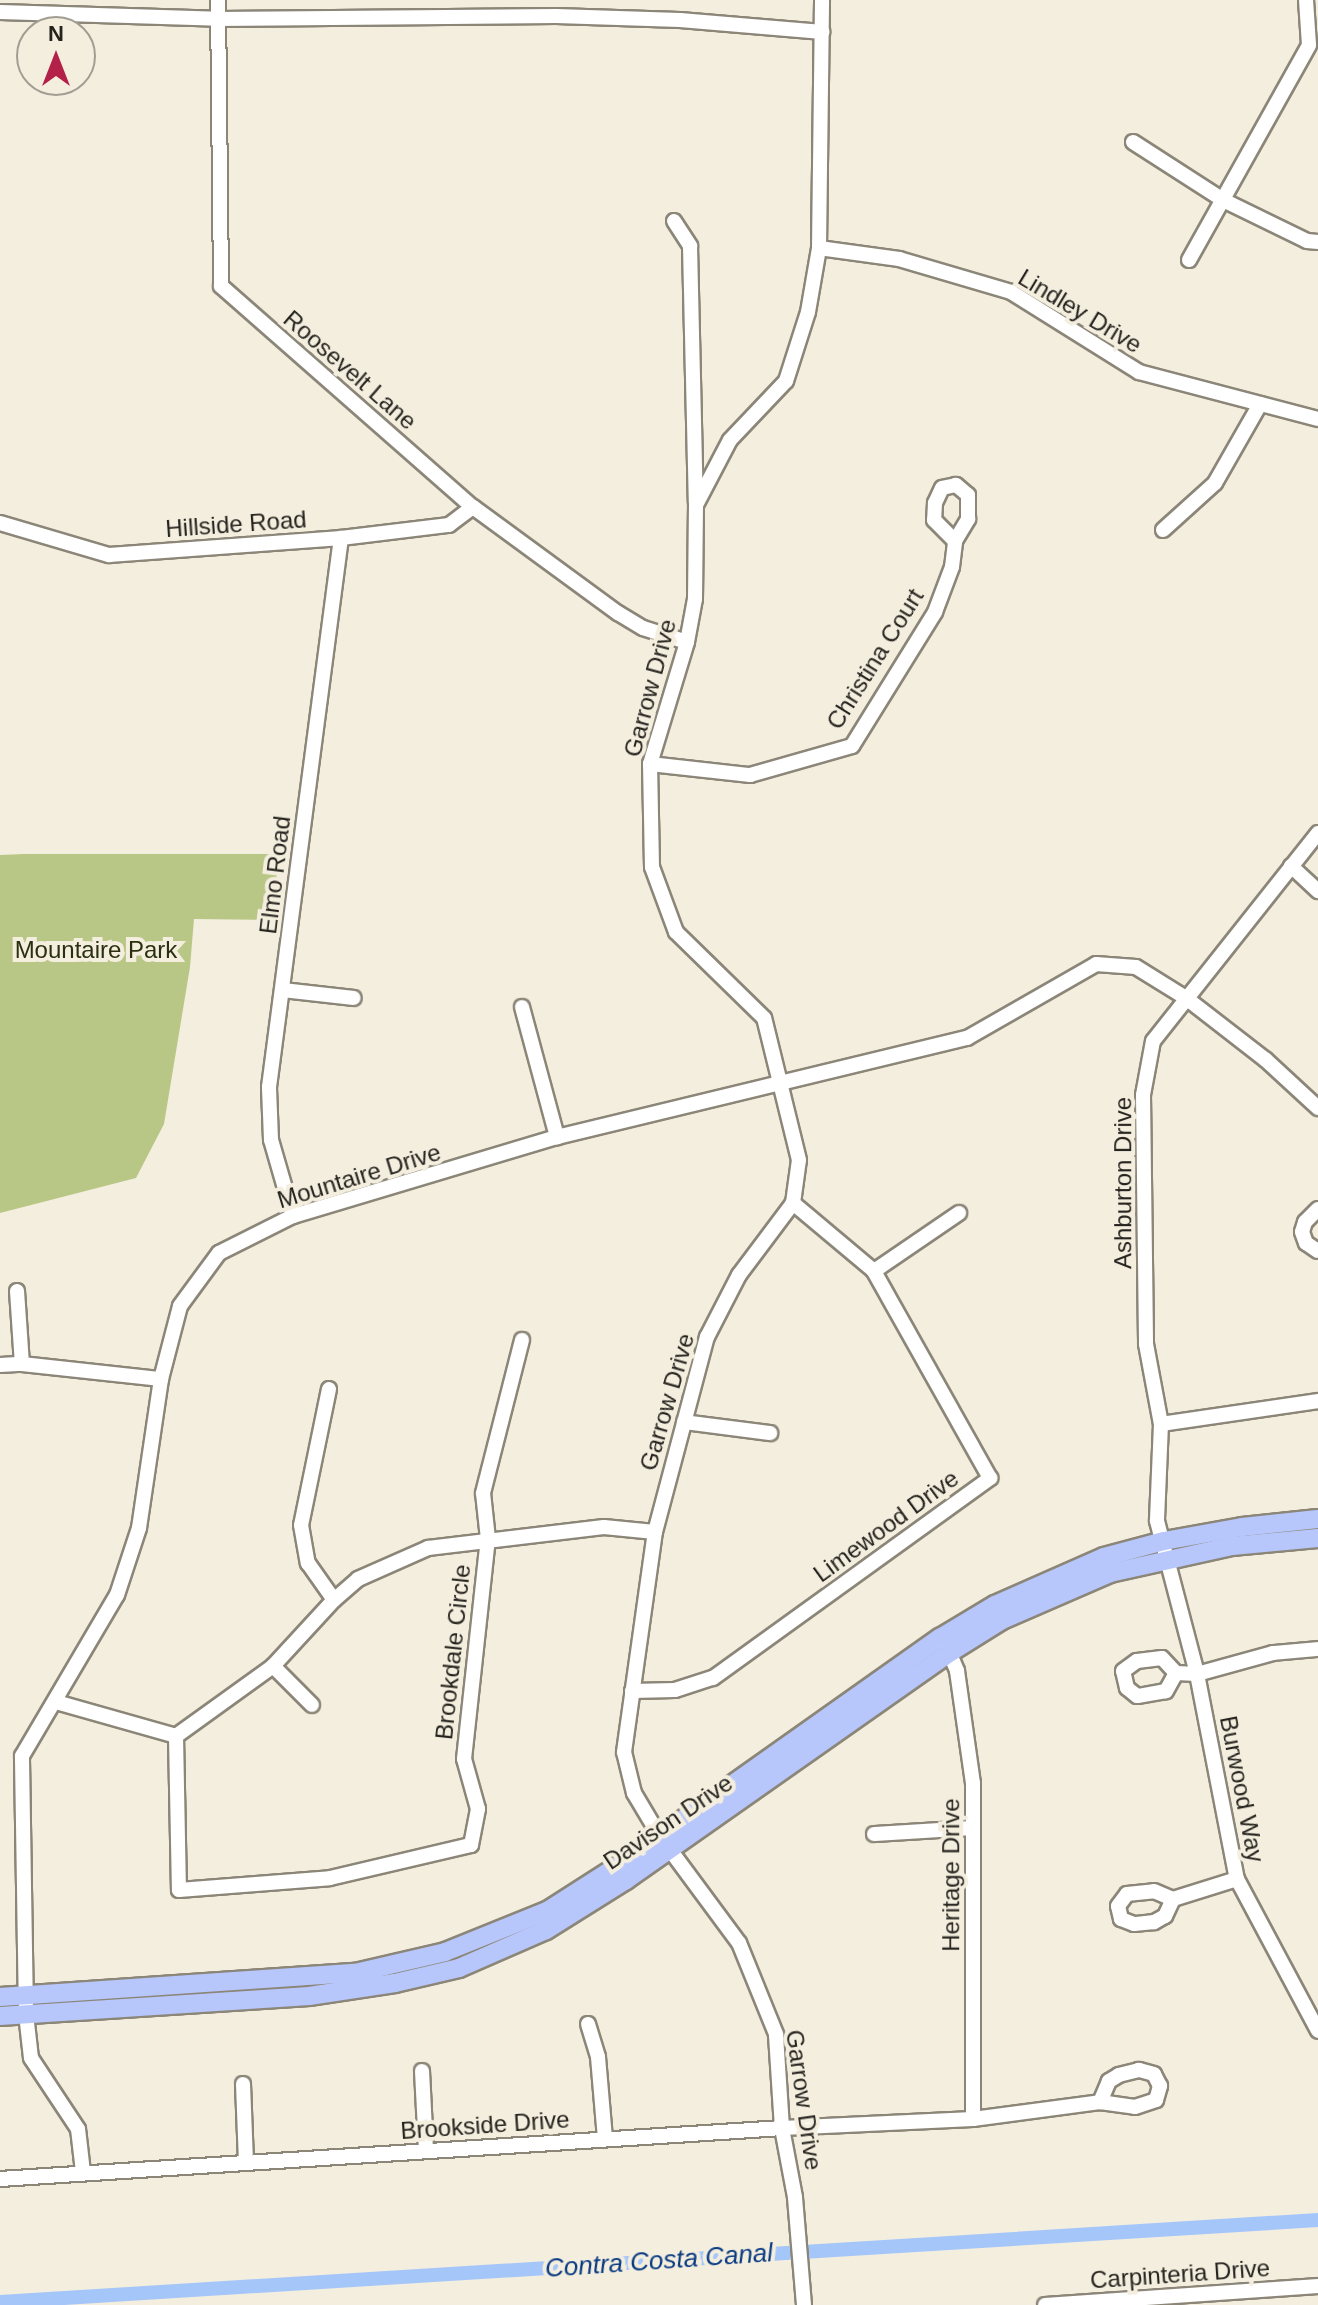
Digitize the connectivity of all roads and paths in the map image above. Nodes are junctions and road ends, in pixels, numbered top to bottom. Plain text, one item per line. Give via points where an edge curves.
1 (218, 0) edge
2 (822, 0) edge
3 (1306, 0) edge
4 (0, 12) edge
5 (218, 19) junction
6 (822, 32) junction
7 (1133, 142) dead end
8 (1223, 200) junction
9 (674, 221) dead end
10 (1318, 242) edge
11 (819, 248) junction
12 (1189, 260) dead end
13 (1260, 404) junction
14 (1318, 419) edge
15 (696, 505) junction
16 (473, 507) junction
17 (0, 523) edge
18 (1163, 530) dead end
19 (341, 538) junction
20 (955, 541) dead end
21 (687, 642) junction
22 (650, 764) junction
23 (1318, 833) edge
24 (1291, 866) junction
25 (1318, 891) edge
26 (283, 990) junction
27 (354, 998) dead end
28 (1186, 998) junction
29 (522, 1007) dead end
30 (784, 1085) junction
31 (1318, 1108) edge
32 (557, 1137) junction
33 (793, 1203) junction
34 (1318, 1209) edge
35 (959, 1213) dead end
36 (293, 1216) junction
37 (1318, 1251) edge
38 (874, 1271) junction
39 (17, 1291) dead end
40 (522, 1340) dead end
41 (22, 1364) junction
42 (0, 1365) edge
43 (161, 1379) junction
44 (329, 1389) dead end
45 (1318, 1401) edge
46 (684, 1422) junction
47 (1161, 1424) junction
48 (770, 1433) dead end
49 (1318, 1519) edge
50 (655, 1532) junction
51 (1318, 1538) edge
52 (488, 1539) junction
53 (1166, 1550) junction
54 (334, 1600) junction
55 (945, 1645) junction
56 (1318, 1649) edge
57 (273, 1666) junction
58 (1176, 1673) dead end
59 (1197, 1674) junction
60 (632, 1691) junction
61 (56, 1702) junction
62 (312, 1705) dead end
63 (176, 1736) junction
64 (973, 1828) junction
65 (874, 1834) dead end
66 (659, 1835) junction
67 (672, 1850) junction
68 (1237, 1879) junction
69 (1173, 1899) dead end
70 (0, 1997) edge
71 (25, 2005) junction
72 (0, 2016) edge
73 (588, 2024) dead end
74 (1318, 2031) edge
75 (422, 2071) dead end
76 (243, 2084) dead end
77 (1100, 2102) dead end
78 (973, 2119) junction
79 (782, 2128) junction
80 (605, 2139) junction
81 (426, 2151) junction
82 (246, 2161) junction
83 (83, 2172) junction
84 (0, 2179) edge
85 (1318, 2286) edge
86 (1141, 2302) edge
87 (804, 2305) edge
88 (1045, 2305) edge

1 - 5 street, Roosevelt Lane
2 - 6 street, Garrow Drive
3 - 8 street via 1309,45
4 - 5 street
5 - 6 street via 556,16
5 - 16 street, Roosevelt Lane via 221,286
6 - 11 street, Garrow Drive
7 - 8 street
8 - 10 street
8 - 12 street
9 - 15 street via 690,246
11 - 13 street, Lindley Drive via 899,259 1011,292 1139,372
11 - 15 street, Garrow Drive via 808,312 786,381 730,440
13 - 14 street, Lindley Drive
13 - 18 street via 1215,483
15 - 21 street, Garrow Drive via 695,599
16 - 19 street, Hillside Road via 449,525
16 - 21 street, Roosevelt Lane via 618,613 643,628
17 - 19 street, Hillside Road via 109,555
19 - 26 street, Elmo Road
20 - 22 street, Christina Court via 952,567 935,612 852,746 750,775
21 - 22 street, Garrow Drive
22 - 30 street, Garrow Drive via 652,867 676,932 764,1018
23 - 24 street, Ashburton Drive
24 - 25 street
24 - 28 street, Ashburton Drive
26 - 27 street
26 - 36 street, Elmo Road via 269,1087 271,1140
28 - 30 street, Mountaire Drive via 1136,967 1096,964 967,1038
28 - 31 street, Mountaire Drive
28 - 47 street, Ashburton Drive via 1153,1041 1143,1095 1146,1344
29 - 32 street
30 - 32 street, Mountaire Drive
30 - 33 street, Garrow Drive via 799,1160
32 - 36 street, Mountaire Drive
33 - 38 street, Limewood Drive
33 - 46 street, Garrow Drive via 739,1275 707,1337
34 - 37 street via 1302,1232 1306,1243
35 - 38 street
36 - 43 street, Mountaire Drive via 219,1253 180,1306
38 - 60 street, Limewood Drive via 990,1478 713,1678 675,1690
39 - 41 street
40 - 52 street via 483,1493
41 - 42 street
41 - 43 street
43 - 61 street, Mountaire Drive via 135,1542 117,1595
44 - 54 street via 301,1525 308,1563
45 - 47 street
46 - 48 street
46 - 50 street, Garrow Drive
47 - 53 street, Ashburton Drive via 1157,1521
49 - 53 main road, Davison Drive via 1242,1527
50 - 52 street via 604,1527
50 - 60 street, Garrow Drive
51 - 53 main road, Davison Drive
52 - 54 street via 428,1548 358,1579
52 - 63 street, Brookdale Circle via 464,1759 478,1809 471,1845 330,1878 179,1890
53 - 55 main road, Davison Drive
53 - 59 street, Burwood Way
54 - 57 street
55 - 64 street, Heritage Drive via 957,1671 973,1783
55 - 66 main road, Davison Drive
55 - 67 main road, Davison Drive
56 - 59 street via 1273,1653
57 - 62 street
57 - 63 street
58 - 59 street
59 - 68 street, Burwood Way
60 - 66 street, Garrow Drive via 624,1752 634,1793
61 - 63 street
61 - 71 street, Mountaire Drive via 22,1756
64 - 65 street
64 - 78 street, Heritage Drive
66 - 67 street, Garrow Drive
66 - 71 main road, Davison Drive via 547,1911 445,1952 355,1973
67 - 71 main road, Davison Drive via 546,1930 446,1971 309,1996
67 - 79 street, Garrow Drive via 739,1943 776,2034
68 - 69 street
68 - 74 street, Burwood Way
70 - 71 main road, Davison Drive
71 - 72 main road, Davison Drive
71 - 83 street, Mountaire Drive via 31,2058 78,2129
73 - 80 street via 598,2057
75 - 81 street
76 - 82 street
77 - 78 street, Brookside Drive
78 - 79 street, Brookside Drive
79 - 80 street, Brookside Drive
79 - 87 street, Garrow Drive via 798,2224
80 - 81 street, Brookside Drive
81 - 82 street, Brookside Drive
82 - 83 street, Brookside Drive
83 - 84 street, Brookside Drive
85 - 86 street, Carpinteria Drive
86 - 88 street, Carpinteria Drive

